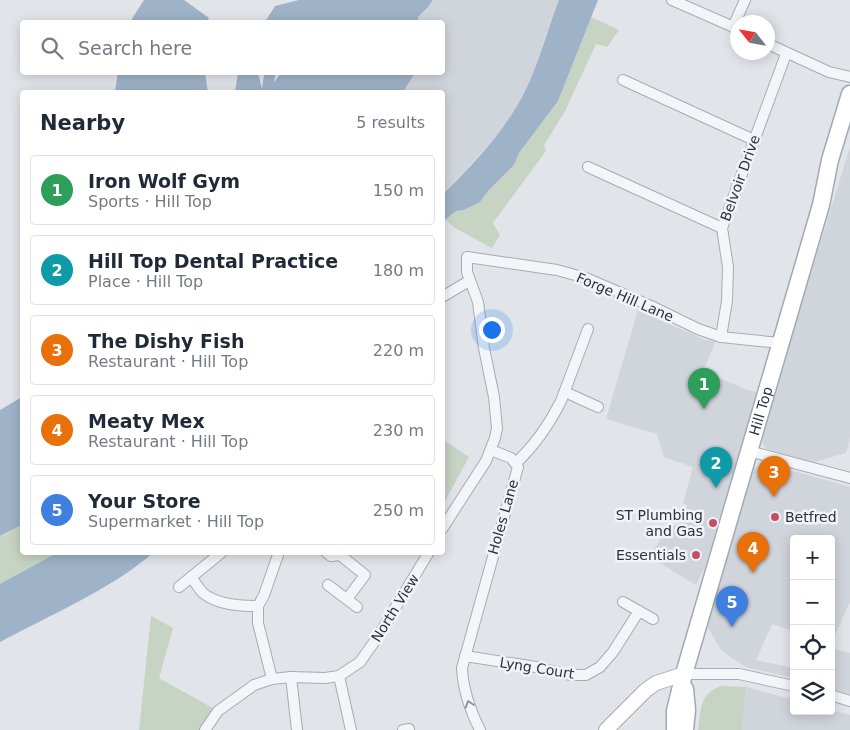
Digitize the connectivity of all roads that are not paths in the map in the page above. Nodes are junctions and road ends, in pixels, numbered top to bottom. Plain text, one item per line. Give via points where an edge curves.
1 (672, 0) edge
2 (745, 0) edge
3 (740, 15) edge
4 (730, 26) edge
5 (775, 48) edge
6 (786, 54) junction
7 (850, 77) edge
8 (623, 80) dead end
9 (850, 94) edge
10 (850, 129) edge
11 (754, 140) junction
12 (588, 166) dead end
13 (821, 204) junction
14 (722, 228) junction
15 (469, 281) junction
16 (445, 295) edge
17 (588, 329) dead end
18 (721, 337) junction
19 (780, 344) junction
20 (564, 392) junction
21 (598, 407) dead end
22 (491, 450) junction
23 (749, 451) junction
24 (516, 463) junction
25 (850, 478) edge
26 (445, 524) edge
27 (218, 555) edge
28 (278, 555) edge
29 (340, 555) edge
30 (426, 555) edge
31 (191, 577) junction
32 (328, 585) dead end
33 (179, 586) dead end
34 (347, 599) junction
35 (623, 602) dead end
36 (258, 606) junction
37 (357, 607) dead end
38 (639, 611) junction
39 (653, 619) dead end
40 (465, 656) junction
41 (684, 674) junction
42 (339, 676) junction
43 (291, 677) junction
44 (272, 679) junction
45 (790, 685) edge
46 (835, 697) edge
47 (850, 701) edge
48 (205, 730) edge
49 (297, 730) edge
50 (351, 730) edge
51 (480, 730) edge
52 (606, 730) edge
53 (674, 730) edge
54 (685, 730) edge

1 - 4 street
2 - 3 street
5 - 6 street
6 - 7 street
6 - 11 street, Belvoir Drive
8 - 11 street
9 - 13 main road, Hill Top via 830,160
10 - 13 main road, Hill Top
11 - 14 street, Belvoir Drive
12 - 14 street
13 - 19 main road, Hill Top
14 - 18 street, Belvoir Drive via 728,267
15 - 16 street
15 - 18 street, Forge Hill Lane via 467,257 557,270 586,278
15 - 22 street via 478,302 494,397 497,428
17 - 20 street
18 - 19 street, Forge Hill Lane
19 - 23 main road, Hill Top
20 - 21 street
20 - 24 street via 544,429
22 - 24 street, Holes Lane
22 - 26 street
23 - 25 street
23 - 41 main road, Hill Top
24 - 40 street, Holes Lane via 518,467
27 - 31 street
28 - 36 street
29 - 34 street via 365,575
30 - 42 street, North View via 360,662
31 - 33 street
31 - 36 street via 202,592 217,601
32 - 34 street
34 - 37 street
35 - 38 street
36 - 44 street via 258,624
38 - 39 street
38 - 40 street, Lyng Court via 613,652 600,667 586,674 570,675
51 -> 40 street, Holes Lane via 462,676
41 - 45 street via 739,674
41 - 52 main road via 656,683 646,690
41 - 53 main road, Hill Top
41 - 54 main road
42 - 43 street
42 - 50 street
43 - 44 street
43 - 49 street
44 - 48 street via 254,685 235,698 218,711
46 - 47 street

